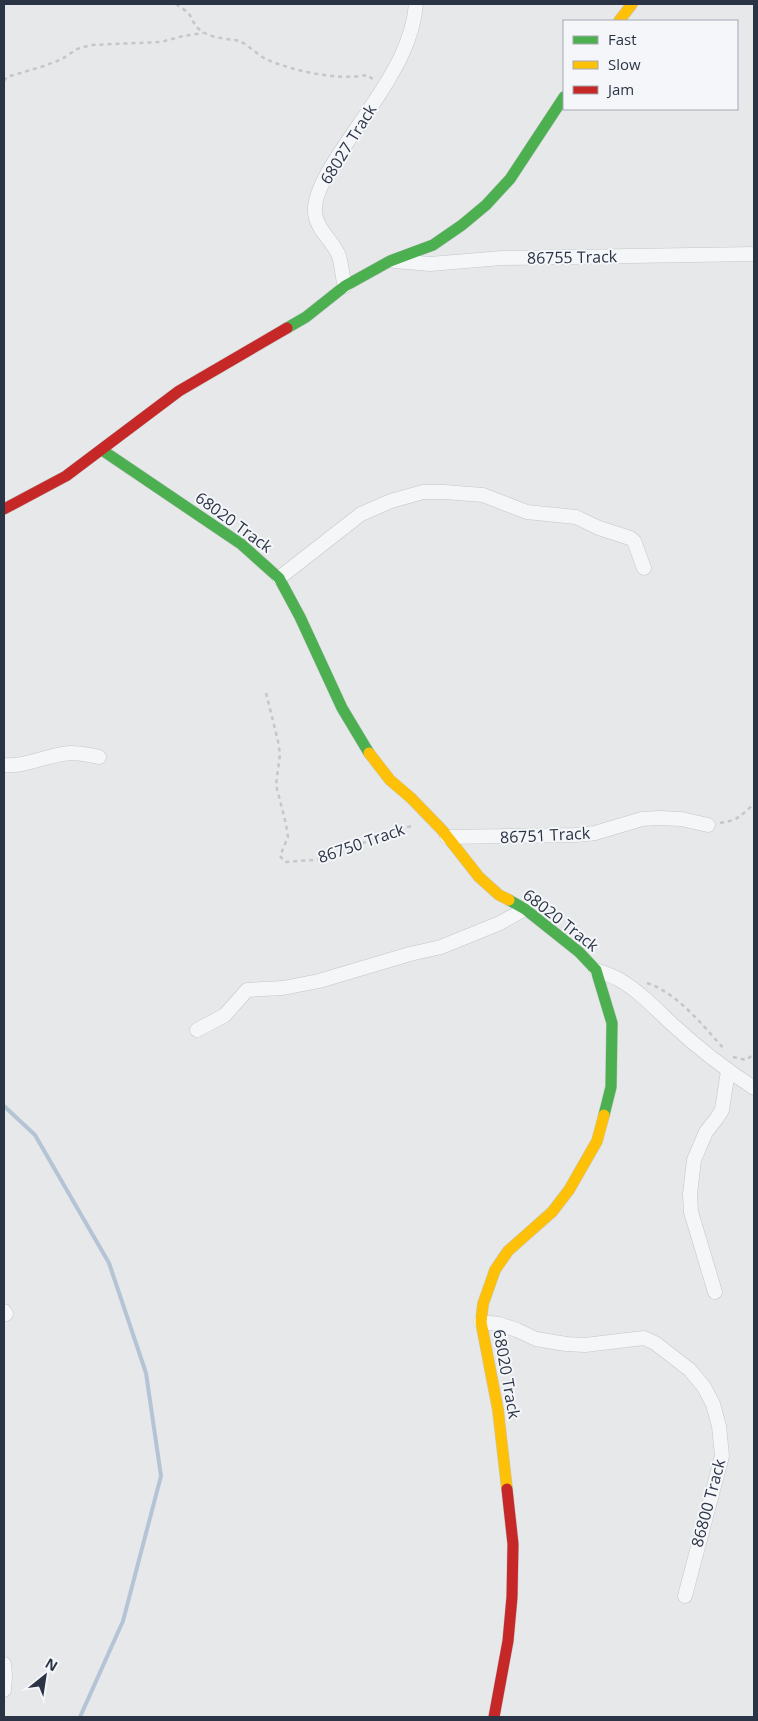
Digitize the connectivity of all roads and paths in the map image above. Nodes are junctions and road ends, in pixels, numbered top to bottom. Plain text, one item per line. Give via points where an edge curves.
1 (176, 4) edge
2 (416, 4) edge
3 (632, 4) edge
4 (620, 20) edge
5 (204, 33) junction
6 (4, 81) edge
7 (384, 86) junction
8 (563, 99) edge
9 (754, 254) edge
10 (390, 261) junction
11 (345, 286) junction
12 (102, 450) junction
13 (4, 509) edge
14 (644, 568) dead end
15 (279, 578) junction
16 (266, 693) dead end
17 (99, 757) dead end
18 (4, 765) edge
19 (754, 804) edge
20 (433, 820) junction
21 (708, 825) joint
22 (447, 838) junction
23 (525, 909) junction
24 (596, 970) junction
25 (197, 1030) dead end
26 (728, 1071) junction
27 (754, 1088) edge
28 (715, 1292) dead end
29 (481, 1322) junction
30 (685, 1596) dead end
31 (4, 1664) edge
32 (4, 1690) edge
33 (494, 1717) edge

1 - 5 path via 188,12
2 - 7 street, 68027 Track via 410,38
3 - 4 street
5 - 6 path via 161,42 91,45 62,59 7,77
5 - 7 path via 240,41 268,60 302,71 319,75 367,75
7 - 11 street, 68027 Track via 333,165 315,206 317,221 338,256
8 - 10 street via 510,179 486,205 433,245
9 - 10 street, 86755 Track via 502,258 430,264
10 - 11 street
11 - 12 street via 306,317 179,391
12 - 13 street via 66,476
12 - 15 street, 68020 Track via 235,539
14 - 15 street via 634,541 576,517 527,512 483,496 423,492 361,514
15 - 20 street, 68020 Track via 364,746 390,780
16 - 20 path, 86750 Track via 280,754 276,785 288,837 280,856 285,862 324,859 387,833
17 - 18 street via 69,753 22,765
19 - 21 path via 731,822
20 - 22 street, 68020 Track
21 - 22 street, 86751 Track via 659,818 642,819 595,834
22 - 23 street, 68020 Track via 493,889
23 - 24 street, 68020 Track via 579,952
23 - 25 street via 441,947 319,981 247,990 225,1015
24 - 26 street via 620,980 637,992
24 - 29 street, 68020 Track via 612,1023 611,1087 597,1141 569,1190 552,1212 508,1251 495,1270 483,1304
26 - 27 street
26 - 28 street via 722,1110 706,1132 694,1160 690,1194 691,1212
29 - 30 street, 86800 Track via 498,1324 536,1339 566,1344 644,1338 690,1370 704,1387 720,1426 722,1456
29 - 33 street, 68020 Track via 499,1419 513,1544 508,1641
31 - 32 street

